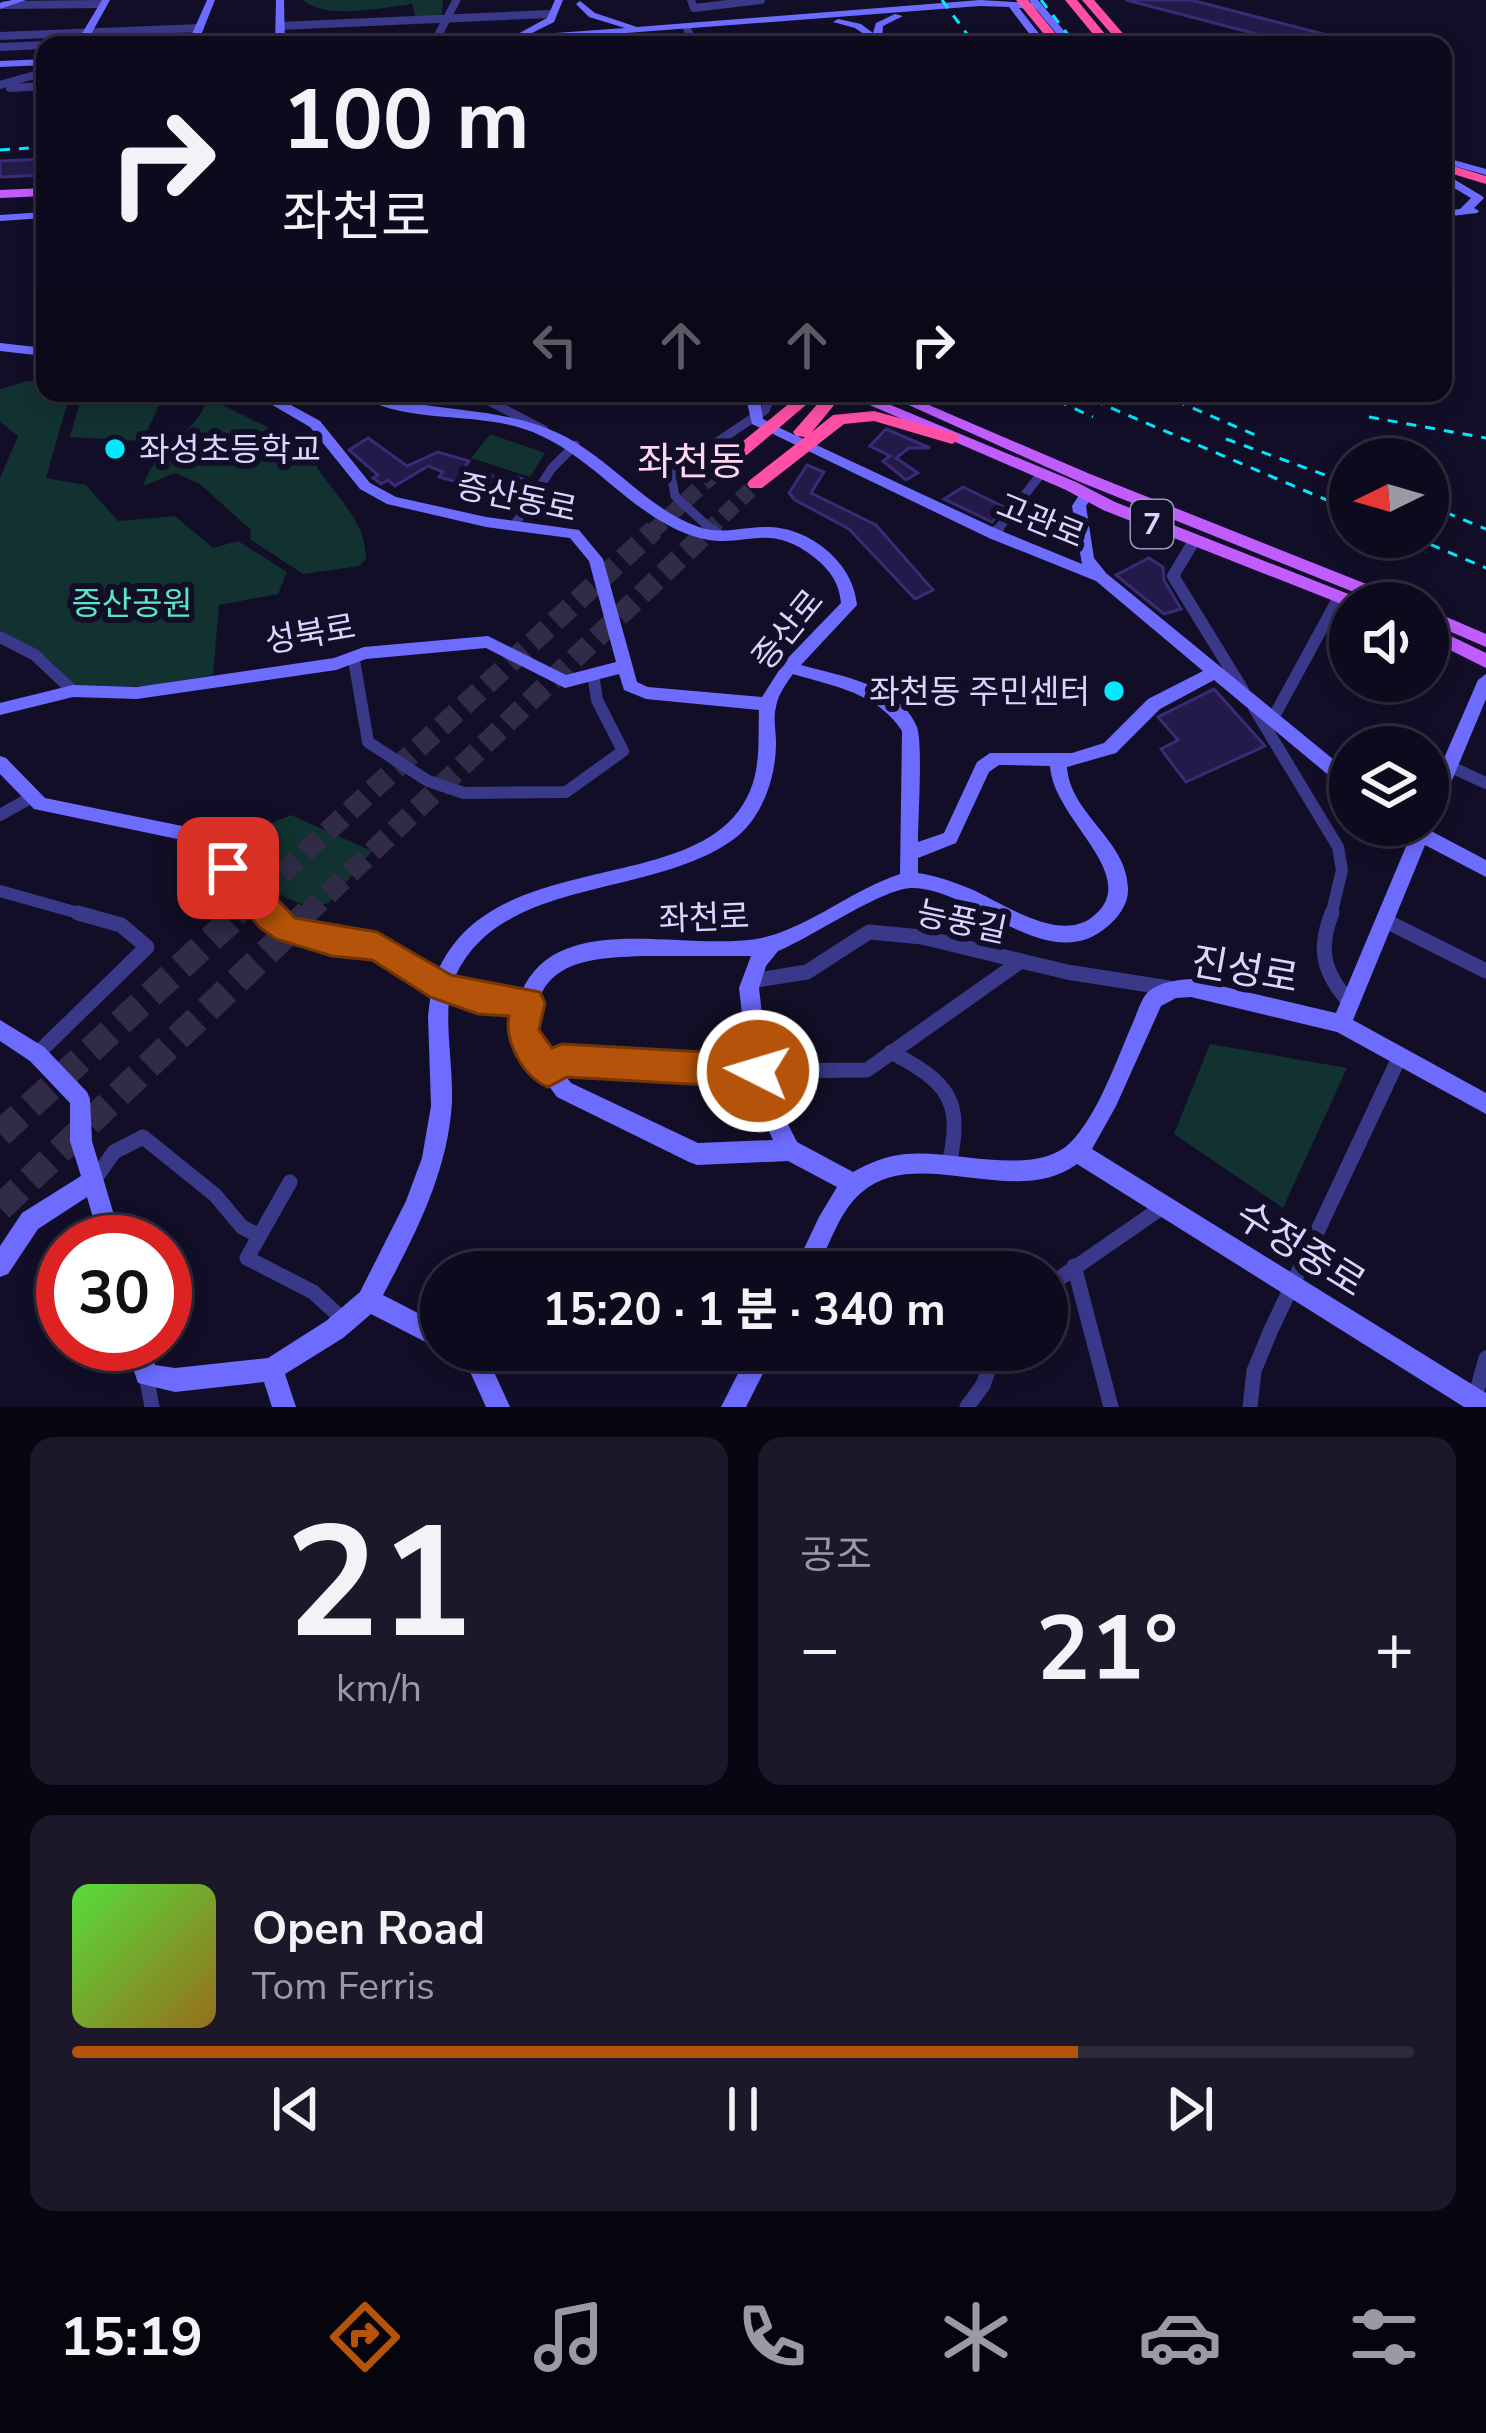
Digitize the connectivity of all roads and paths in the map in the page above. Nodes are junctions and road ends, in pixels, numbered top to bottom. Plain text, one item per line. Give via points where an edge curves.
1 (22, 0) edge
2 (212, 0) edge
3 (280, 0) edge
4 (478, 0) edge
5 (546, 0) edge
6 (559, 0) edge
7 (691, 0) edge
8 (761, 0) edge
9 (852, 0) edge
10 (984, 0) edge
11 (1079, 0) edge
12 (455, 1) edge
13 (104, 2) edge
14 (2, 3) edge
15 (1015, 3) edge
16 (1035, 3) edge
17 (575, 4) edge
18 (968, 4) junction
19 (955, 6) junction
20 (922, 10) junction
21 (548, 14) joint
22 (861, 15) junction
23 (480, 18) junction
24 (444, 20) junction
25 (785, 21) junction
26 (280, 26) junction
27 (200, 28) junction
28 (687, 28) junction
29 (657, 30) junction
30 (87, 32) junction
31 (0, 36) edge
32 (85, 36) edge
33 (196, 36) edge
34 (280, 36) edge
35 (438, 36) edge
36 (516, 36) edge
37 (574, 36) edge
38 (575, 36) edge
39 (596, 36) edge
40 (636, 36) edge
41 (690, 36) edge
42 (867, 36) edge
43 (874, 36) edge
44 (879, 36) edge
45 (1039, 36) edge
46 (1063, 36) edge
47 (1109, 36) edge
48 (1113, 36) edge
49 (36, 45) edge
50 (0, 47) edge
51 (36, 62) edge
52 (0, 64) edge
53 (36, 75) edge
54 (0, 86) edge
55 (36, 86) edge
56 (1452, 174) edge
57 (1452, 179) edge
58 (1483, 180) edge
59 (36, 182) edge
60 (0, 184) edge
61 (36, 192) edge
62 (0, 194) edge
63 (1486, 209) edge
64 (1463, 212) junction
65 (36, 216) edge
66 (1452, 216) edge
67 (0, 218) edge
68 (1486, 218) edge
69 (1452, 219) edge
70 (36, 339) edge
71 (0, 343) edge
72 (36, 350) edge
73 (275, 402) edge
74 (390, 402) edge
75 (487, 402) edge
76 (754, 402) edge
77 (778, 402) edge
78 (789, 402) edge
79 (804, 402) edge
80 (823, 402) edge
81 (869, 402) edge
82 (915, 402) edge
83 (544, 430) junction
84 (952, 437) junction
85 (770, 438) junction
86 (574, 446) junction
87 (715, 473) tunnel mouth
88 (1041, 474) junction
89 (753, 487) tunnel mouth
90 (1086, 496) junction
91 (514, 524) junction
92 (994, 534) junction
93 (718, 535) junction
94 (1194, 541) junction
95 (1101, 577) junction
96 (1345, 582) edge
97 (1329, 593) edge
98 (1449, 624) edge
99 (1329, 629) edge
100 (0, 637) edge
101 (1486, 640) edge
102 (1449, 642) edge
103 (354, 660) junction
104 (1486, 662) edge
105 (621, 667) junction
106 (792, 668) junction
107 (1213, 673) junction
108 (593, 674) junction
109 (1486, 680) edge
110 (73, 691) junction
111 (767, 704) junction
112 (1254, 708) junction
113 (0, 709) edge
114 (1271, 722) junction
115 (1058, 760) junction
116 (0, 763) edge
117 (1449, 766) joint
118 (1329, 767) edge
119 (1486, 783) edge
120 (32, 797) junction
121 (0, 815) edge
122 (1410, 846) edge
123 (1446, 846) edge
124 (909, 854) junction
125 (1486, 869) edge
126 (909, 879) junction
127 (0, 891) edge
128 (1384, 920) junction
129 (770, 945) junction
130 (1021, 961) junction
131 (1486, 971) edge
132 (751, 981) junction
133 (442, 987) junction
134 (1174, 989) junction
135 (529, 1003) junction
136 (1346, 1013) junction
137 (0, 1029) edge
138 (891, 1052) junction
139 (37, 1054) junction
140 (1400, 1056) junction
141 (548, 1070) junction
142 (758, 1071) junction
143 (1486, 1104) edge
144 (789, 1150) junction
145 (1077, 1152) junction
146 (950, 1164) junction
147 (94, 1180) junction
148 (290, 1182) dead end
149 (854, 1184) junction
150 (1166, 1205) junction
151 (103, 1215) edge
152 (259, 1236) junction
153 (816, 1251) edge
154 (0, 1266) edge
155 (1074, 1266) junction
156 (1068, 1271) edge
157 (1292, 1285) junction
158 (368, 1300) junction
159 (348, 1323) junction
160 (420, 1327) edge
161 (1486, 1358) edge
162 (272, 1370) junction
163 (145, 1371) edge
164 (481, 1371) edge
165 (752, 1371) edge
166 (988, 1371) edge
167 (146, 1375) junction
168 (1480, 1403) edge
169 (152, 1407) edge
170 (284, 1407) edge
171 (498, 1407) edge
172 (733, 1407) edge
173 (967, 1407) edge
174 (1112, 1407) edge
175 (1250, 1407) edge

1 - 14 main road
2 - 27 main road
3 - 26 main road
4 - 23 street
5 - 21 main road
6 - 36 main road via 551,20
6 - 37 main road
7 - 8 street via 694,8
9 - 22 street
10 - 18 main road
11 - 47 highway
11 - 48 highway
12 - 24 street
13 - 14 street
13 - 30 main road
15 - 16 main road
15 - 18 main road
15 - 19 main road
15 - 45 highway
16 - 46 main road
17 - 29 main road via 607,21
17 - 38 main road
18 - 19 main road
19 - 20 main road
20 - 22 main road
20 - 44 main road via 881,23
21 - 23 street
22 - 25 main road
22 - 43 main road
23 - 24 street
24 - 26 street
24 - 35 street
25 - 28 main road
25 - 42 main road via 845,22
26 - 34 main road
27 - 30 street
27 - 33 main road
28 - 29 main road
28 - 41 street
29 - 39 main road
29 - 40 main road
30 - 31 street
30 - 32 main road
49 - 50 street
51 - 52 main road
53 - 54 street
54 - 55 street
56 - 58 highway
57 - 64 main road via 1478,198
59 - 60 main road
61 - 62 main road
63 - 64 main road
64 - 66 main road
65 - 67 main road
68 - 69 main road
70 - 71 main road
71 - 72 main road
73 - 91 main road, 증산동로 via 315,424 365,485 392,501
74 - 83 main road, 증산로
75 - 83 street
76 - 85 main road
77 - 85 highway
78 - 85 main road
79 - 85 highway
80 - 85 highway
81 - 84 main road, 7
82 - 96 main road, 7
83 - 86 main road, 증산로
84 - 85 highway via 874,416
84 - 88 main road, 7
85 - 87 highway
85 - 89 highway
85 - 92 main road, 고관로
85 - 93 street via 671,473 675,496
86 - 91 street
86 - 93 main road, 증산로 via 662,515
88 - 90 main road, 7
88 - 92 street
90 - 94 main road, 7
90 - 95 main road via 1079,506 1087,559
91 - 105 main road, 증산동로 via 574,534 589,546 620,634
92 - 95 main road, 고관로
93 - 106 main road, 증산로 via 784,531 836,567 849,588 848,605
94 - 97 main road, 7
94 - 112 street via 1173,576
95 - 107 main road, 고관로
98 - 101 main road
99 - 114 street
100 - 110 street via 35,655
102 - 104 main road
103 - 108 main road, 성북로 via 488,641 565,682
103 - 108 street via 368,742 428,782 464,793 566,792 622,751
103 - 110 main road, 성북로 via 137,693
105 - 108 main road, 성북로
105 - 111 main road via 630,686 646,693
106 - 111 main road, 증산로
106 - 124 main road via 899,708 910,730
107 - 112 main road, 고관로
107 - 115 main road via 1154,704 1110,748
109 - 117 main road
110 - 113 main road, 성북로
111 - 133 main road, 증산로 via 769,758 759,793 734,829 695,853 513,909 480,928
112 - 114 main road, 고관로
112 - 136 street via 1344,866 1319,959
114 - 118 main road, 고관로
115 - 124 main road via 996,758 983,767 950,838
115 - 126 main road via 1061,794 1118,878 1120,894 1100,922 1058,936 1033,931 958,889
116 - 120 main road
117 - 119 street
120 - 121 street
120 - 133 main road via 186,833 212,849 287,929 377,946
122 - 128 main road
123 - 125 main road
124 - 126 main road
126 - 129 main road, 좌천로
127 - 139 street via 122,925 147,947
128 - 131 street
128 - 136 main road
129 - 132 main road
129 - 135 main road, 좌천로 via 586,951 552,964
130 - 132 street, 능풍길 via 869,932 807,972
130 - 134 street, 능풍길
130 - 138 street
132 - 142 main road
133 - 135 main road
133 - 158 main road, 증산로 via 434,1019 442,1103 433,1162
134 - 136 main road, 진성로
134 - 145 main road, 진성로 via 1154,1000
135 - 141 main road via 522,1033
136 - 140 main road, 진성로
137 - 139 main road
138 - 142 street via 867,1070
138 - 146 street via 950,1094 960,1120
139 - 147 main road via 80,1099 81,1141
140 - 143 main road, 진성로
140 - 157 street
141 - 142 street via 562,1060
141 - 144 main road via 564,1090 697,1154
142 - 144 main road
144 - 149 main road
145 - 146 main road via 1053,1168
145 - 150 main road, 수정중로
146 - 149 main road via 882,1168
147 - 151 main road
147 - 152 street via 104,1159 143,1137
147 - 154 main road via 30,1221
148 - 152 street
149 - 153 main road
150 - 155 street
150 - 157 main road, 수정중로
152 - 159 street via 251,1262 313,1292
155 - 156 street
155 - 174 street
157 - 168 main road, 수정중로
157 - 175 street via 1254,1371
158 - 159 main road
158 - 160 main road
159 - 162 main road
161 - 168 street
162 - 167 main road via 175,1380
162 - 170 main road
163 - 167 main road
164 - 171 main road
165 - 172 main road
166 - 173 street
167 - 169 street

